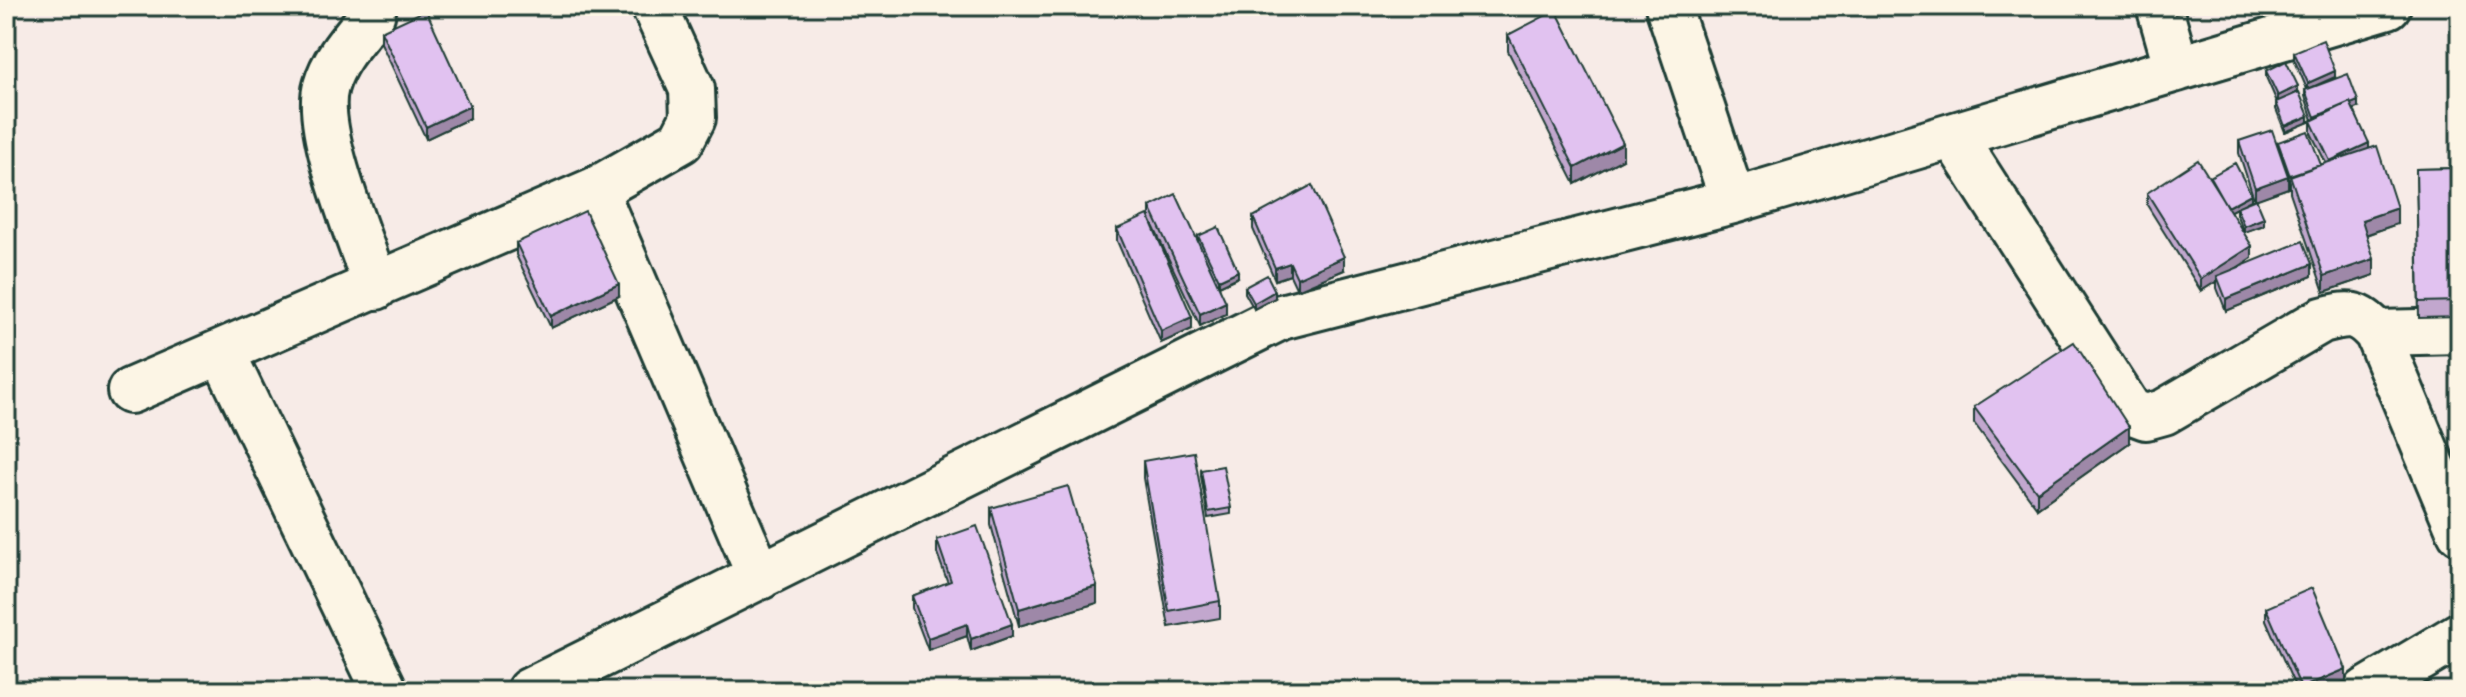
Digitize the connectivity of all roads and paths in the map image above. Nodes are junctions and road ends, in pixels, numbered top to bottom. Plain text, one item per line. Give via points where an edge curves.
1 (374, 6) edge
2 (654, 6) edge
3 (1668, 6) edge
4 (2159, 6) edge
5 (2388, 6) edge
6 (2177, 69) junction
7 (1954, 137) junction
8 (595, 190) junction
9 (1733, 201) junction
10 (376, 287) junction
11 (2460, 331) edge
12 (2377, 333) junction
13 (223, 354) junction
14 (130, 391) dead end
15 (2460, 532) edge
16 (760, 577) junction
17 (2460, 635) edge
18 (385, 691) edge
19 (529, 691) edge
20 (2366, 691) edge

1 - 10 street via 336,60 325,89 325,131
2 - 8 street via 692,89 693,118 672,148
3 - 9 street
4 - 6 street
5 - 6 street
6 - 7 street
7 - 9 street
7 - 12 street via 2130,411 2146,417 2164,412 2322,320 2343,314 2363,317
8 - 10 street
8 - 16 street
9 - 16 street via 1281,317
10 - 13 street
11 - 12 street
12 - 15 street
13 - 14 street
13 - 18 street
16 - 19 street
17 - 20 street

